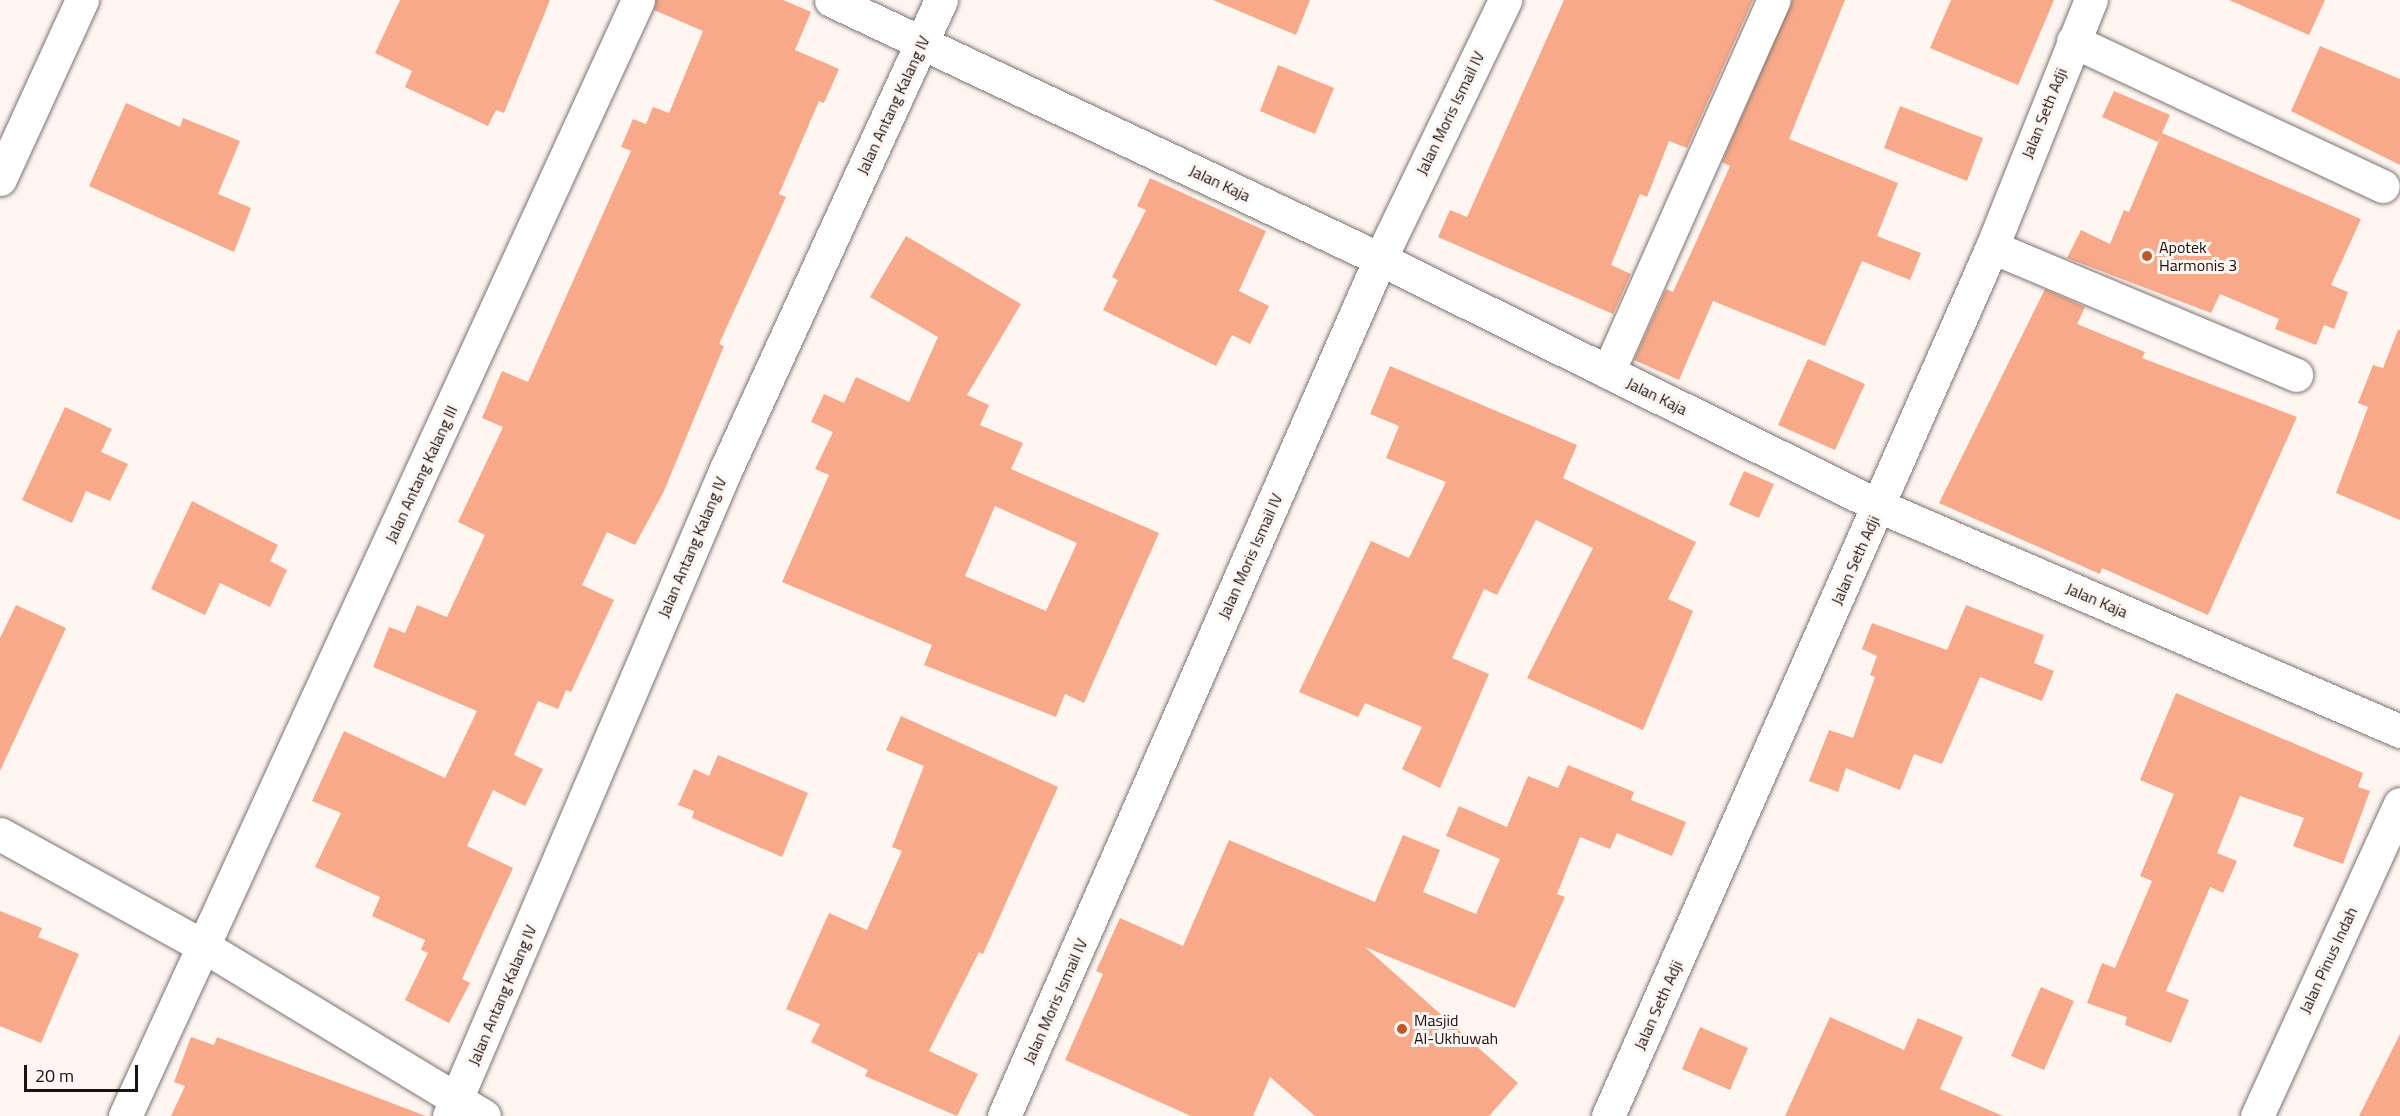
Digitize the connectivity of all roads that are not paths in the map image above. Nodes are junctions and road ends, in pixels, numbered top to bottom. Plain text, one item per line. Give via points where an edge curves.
1 (82, 0) edge
2 (638, 0) edge
3 (831, 0) edge
4 (941, 0) edge
5 (1505, 0) edge
6 (1774, 0) edge
7 (2091, 0) edge
8 (2073, 40) junction
9 (921, 43) junction
10 (0, 179) edge
11 (2383, 186) dead end
12 (1992, 247) junction
13 (1380, 259) junction
14 (1608, 372) junction
15 (2296, 375) dead end
16 (1879, 506) junction
17 (2400, 731) edge
18 (2400, 804) edge
19 (0, 834) edge
20 (205, 947) junction
21 (463, 1111) edge
22 (125, 1116) edge
23 (1004, 1116) edge
24 (1608, 1116) edge
25 (2256, 1116) edge

1 - 10 street
2 - 20 street, Jalan Antang Kalang III
3 - 9 street, Jalan Kaja
4 - 9 street, Jalan Antang Kalang IV
5 - 13 street, Jalan Moris Ismail IV
6 - 14 street
7 - 8 street, Jalan Seth Adji
8 - 11 street
8 - 12 street, Jalan Seth Adji
9 - 13 street, Jalan Kaja
9 - 21 street, Jalan Antang Kalang IV via 725,471
12 - 15 street
12 - 16 street, Jalan Seth Adji
13 - 14 street, Jalan Kaja
13 - 23 street, Jalan Moris Ismail IV
14 - 16 street, Jalan Kaja
16 - 17 street, Jalan Kaja
16 - 24 street, Jalan Seth Adji
18 - 25 street, Jalan Pinus Indah
19 - 20 street
20 - 21 street
20 - 22 street, Jalan Antang Kalang III

